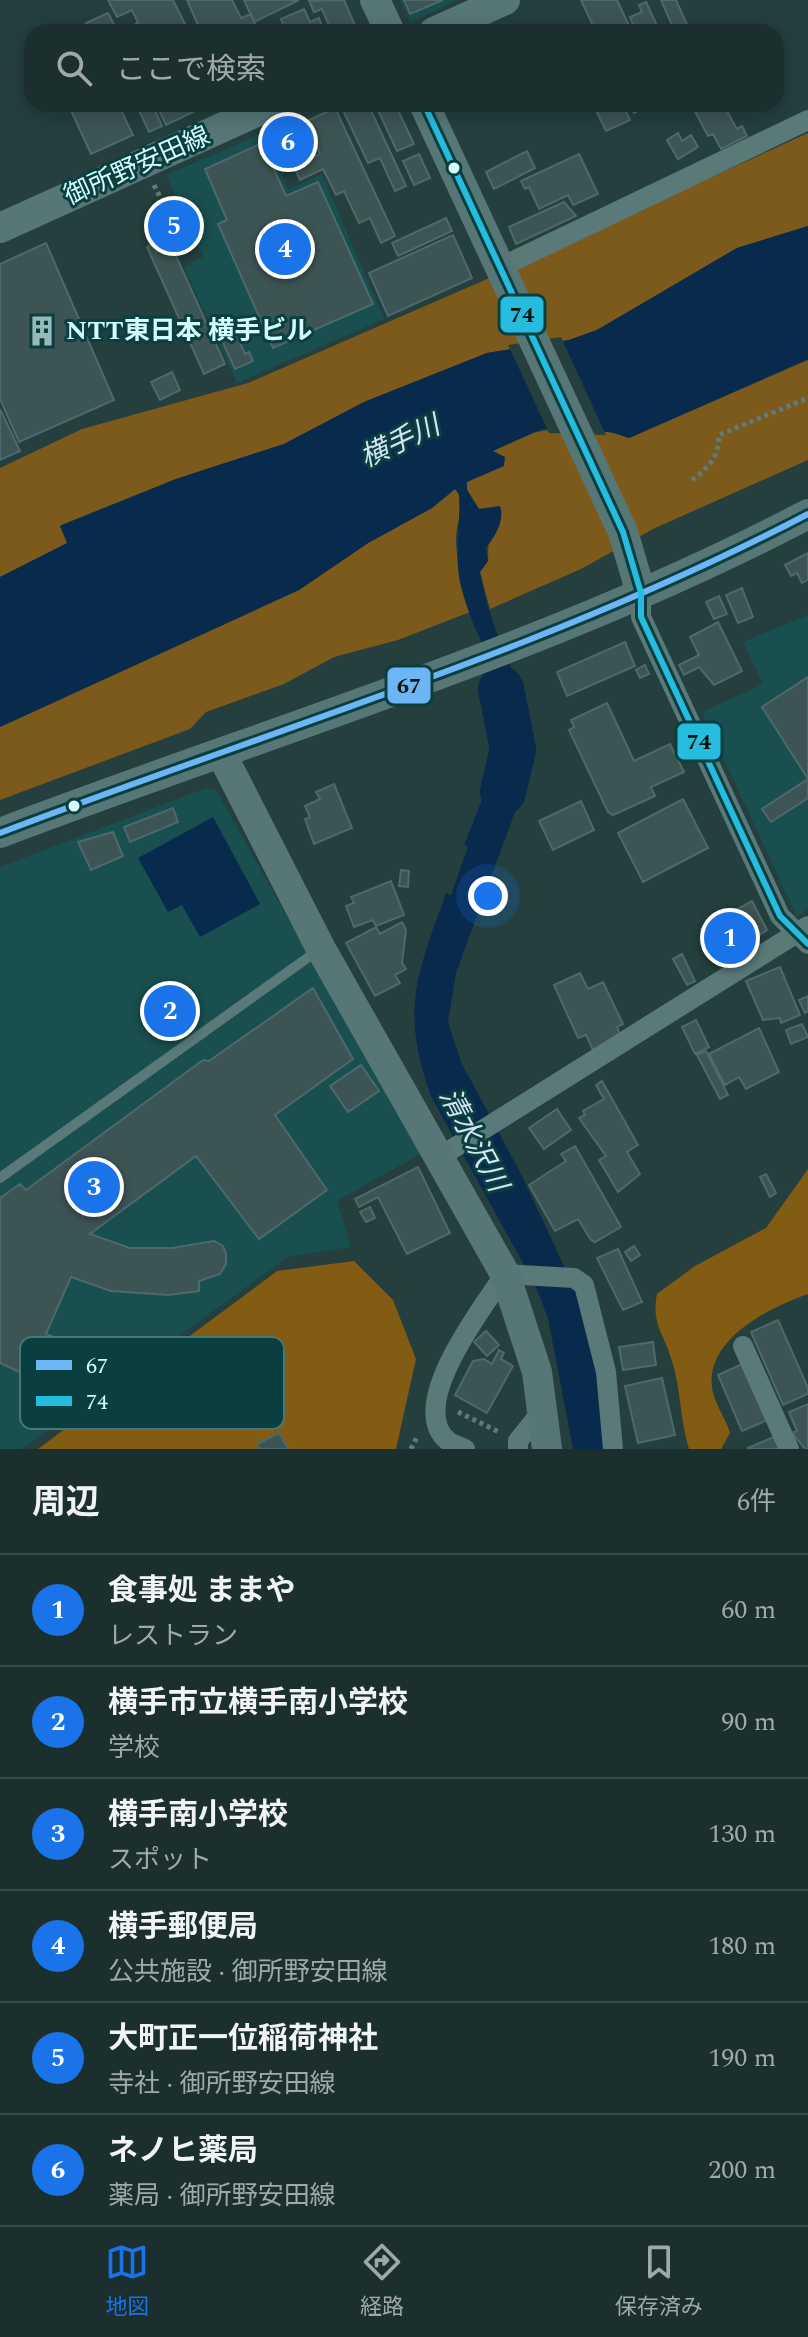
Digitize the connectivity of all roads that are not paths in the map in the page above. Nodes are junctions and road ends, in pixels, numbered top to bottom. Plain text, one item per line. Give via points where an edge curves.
1 (375, 0) edge
2 (505, 0) edge
3 (386, 24) edge
4 (452, 24) edge
5 (256, 112) edge
6 (428, 112) edge
7 (808, 120) edge
8 (0, 228) edge
9 (501, 267) junction
10 (808, 514) edge
11 (641, 593) junction
12 (221, 753) junction
13 (0, 833) edge
14 (804, 934) edge
15 (321, 949) junction
16 (447, 1153) junction
17 (0, 1178) edge
18 (512, 1274) junction
19 (743, 1346) dead end
20 (528, 1446) edge
21 (465, 1449) edge
22 (613, 1449) edge
23 (789, 1449) edge

1 - 3 street
2 - 4 street
5 - 8 street, 御所野安田線
6 - 9 street
7 - 9 street
9 - 11 street via 623,532
10 - 11 street
11 - 12 street
11 - 14 street via 641,617 780,916
12 - 13 street
12 - 15 street
14 - 16 street
15 - 16 street
15 - 17 lane
16 - 18 street
18 - 20 street via 542,1411
18 - 21 street via 446,1366 436,1402 446,1440
18 - 22 street via 578,1276 606,1372
19 - 23 street

